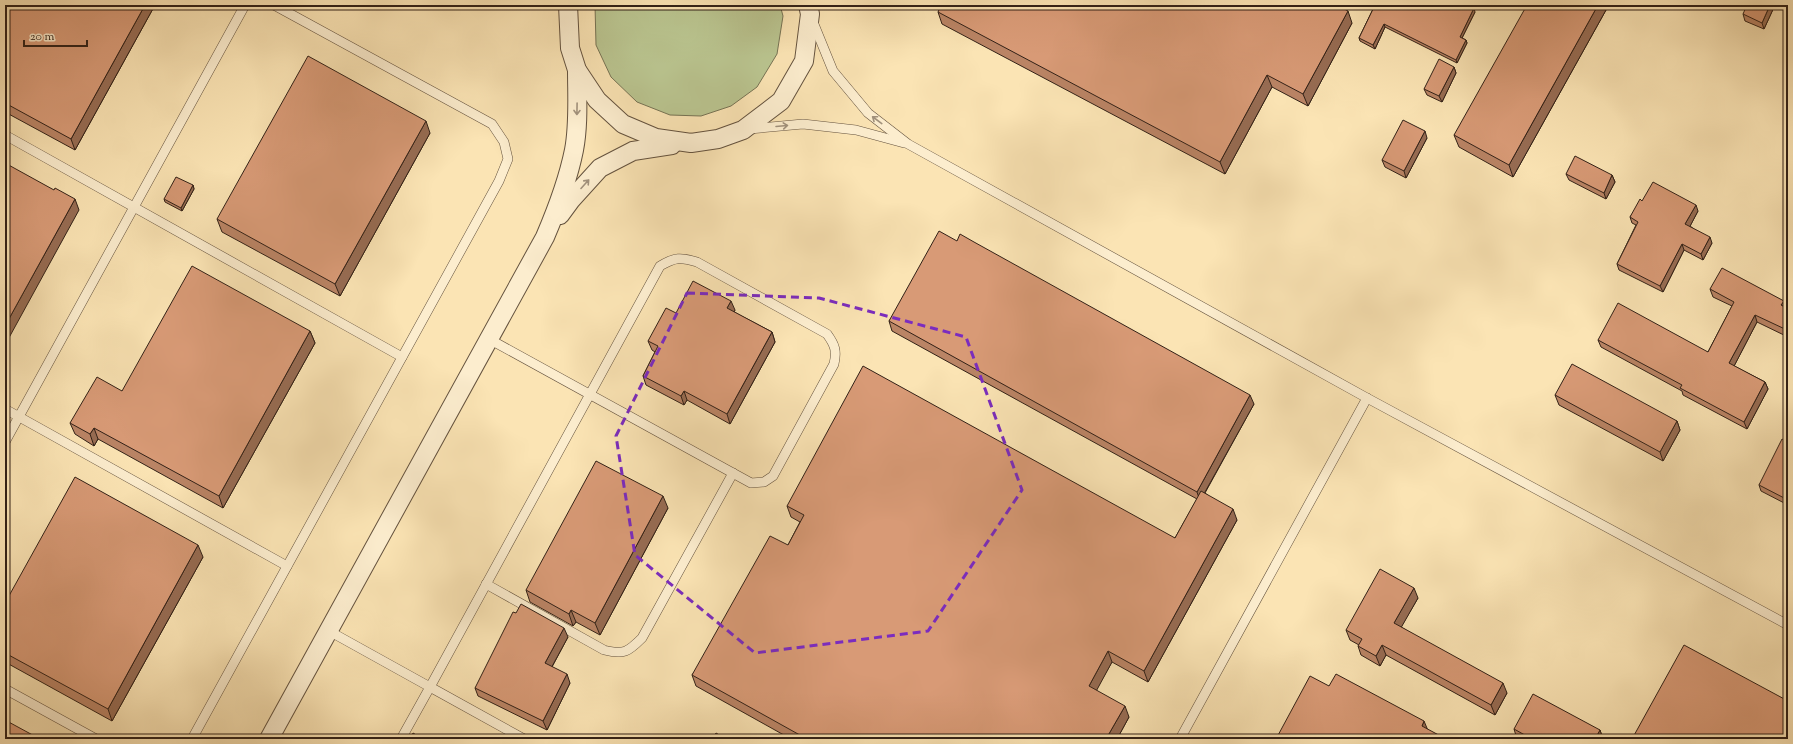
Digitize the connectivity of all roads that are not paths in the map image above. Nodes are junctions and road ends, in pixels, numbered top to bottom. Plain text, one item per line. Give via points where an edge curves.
1 (245, 5) edge
2 (274, 5) edge
3 (556, 5) edge
4 (568, 5) edge
5 (809, 10) edge
6 (570, 48) junction
7 (577, 70) junction
8 (744, 130) junction
9 (5, 135) edge
10 (691, 143) junction
11 (908, 144) junction
12 (134, 208) junction
13 (545, 237) junction
14 (489, 339) junction
15 (402, 358) junction
16 (590, 394) junction
17 (1367, 398) junction
18 (5, 409) edge
19 (19, 417) junction
20 (5, 442) edge
21 (733, 473) junction
22 (288, 566) junction
23 (486, 584) junction
24 (1788, 625) edge
25 (329, 631) junction
26 (430, 686) junction
27 (5, 689) edge
28 (96, 739) edge
29 (192, 739) edge
30 (269, 739) edge
31 (401, 739) edge
32 (524, 739) edge
33 (1180, 739) edge

1 - 12 lane
2 - 15 lane via 492,124 504,142 508,160 500,181
3 - 6 street
4 - 6 street
5 - 8 street via 804,61 781,101
11 -> 5 lane via 868,113 833,71
6 - 7 street
7 - 10 street via 597,100 623,124 656,138
7 -> 13 street via 574,150 561,199
8 - 10 street via 718,139
8 -> 11 lane via 803,124 856,130
9 - 12 lane
13 -> 10 street via 571,200 600,168 633,151
11 - 17 lane
12 - 15 lane
12 - 19 lane
13 - 14 street
14 - 16 lane
14 - 25 street
15 - 22 lane
16 - 21 lane
16 - 21 lane via 660,266 672,259 685,258 697,262 827,334 835,344 837,354 834,364 773,476 764,482 751,483
16 - 23 lane
17 - 24 lane
17 - 33 lane
18 - 19 lane
19 - 20 lane
19 - 22 lane
21 - 23 lane via 642,638 630,650 618,653 604,650
22 - 29 lane
23 - 26 lane
25 - 26 lane
25 - 30 street
26 - 31 lane
26 - 32 lane
27 - 28 lane

